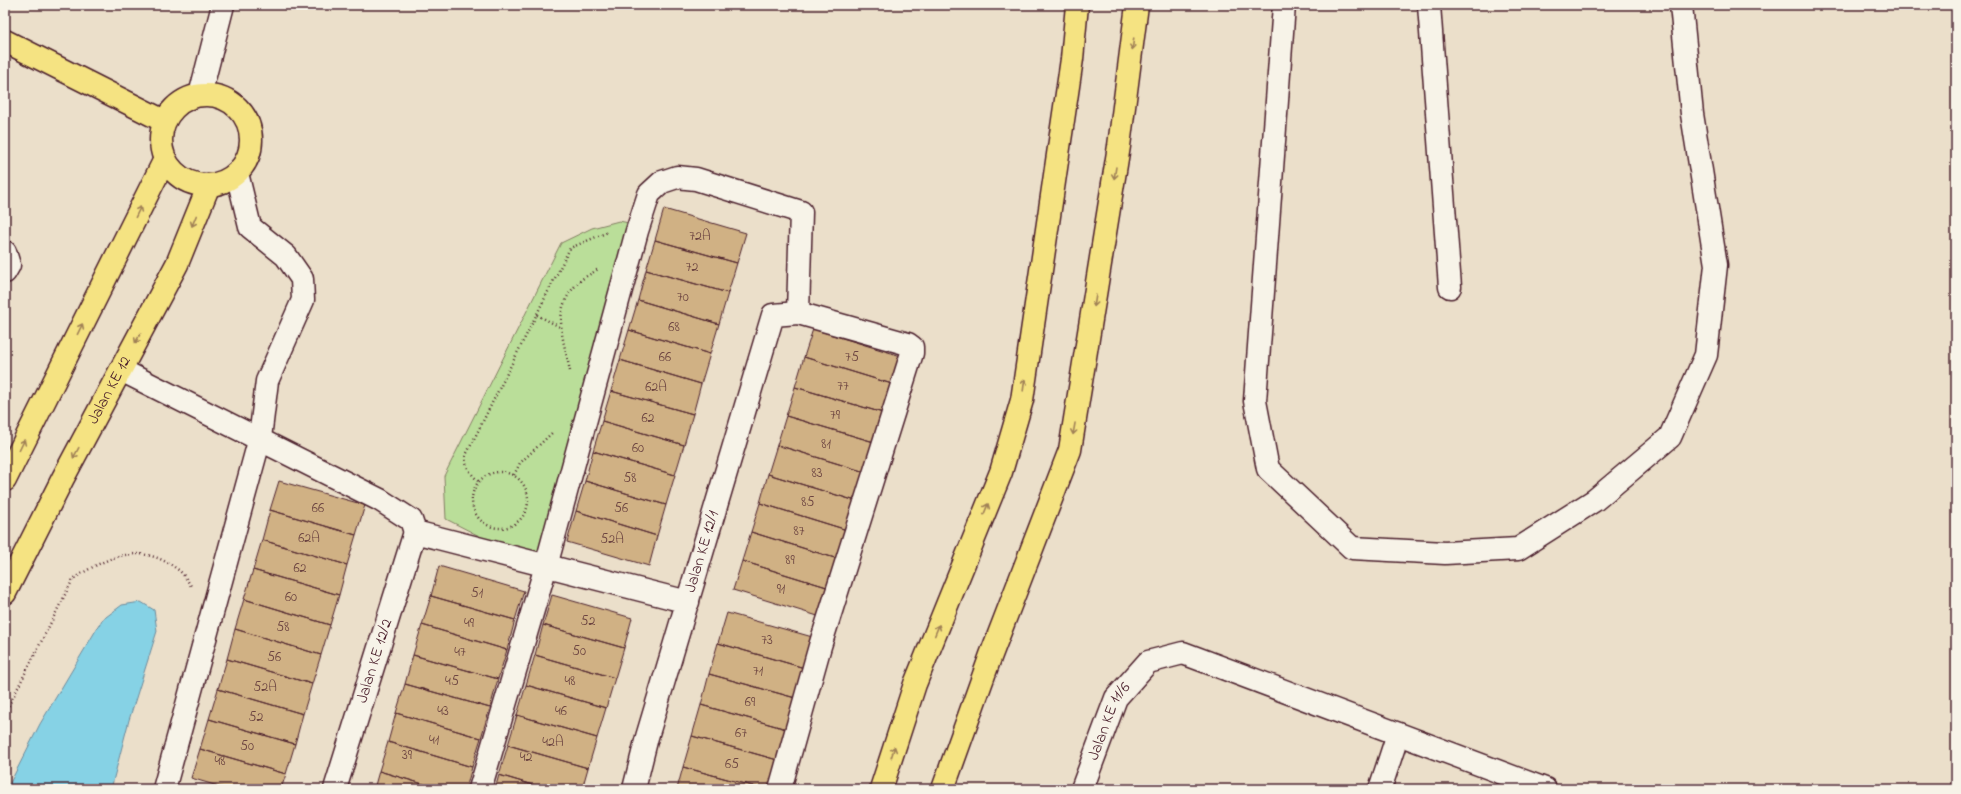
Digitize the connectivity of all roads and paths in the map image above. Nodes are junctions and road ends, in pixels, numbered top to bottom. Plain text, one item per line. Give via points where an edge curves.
1 (223, 5) edge
2 (1077, 5) edge
3 (1137, 5) edge
4 (1284, 5) edge
5 (1429, 5) edge
6 (1680, 5) edge
7 (5, 41) edge
8 (200, 94) junction
9 (164, 122) junction
10 (165, 159) junction
11 (237, 173) junction
12 (209, 185) junction
13 (610, 236) dead end
14 (5, 252) edge
15 (601, 266) dead end
16 (5, 272) edge
17 (1450, 287) dead end
18 (798, 313) junction
19 (537, 315) junction
20 (560, 327) junction
21 (121, 370) junction
22 (570, 378) dead end
23 (554, 431) dead end
24 (260, 438) junction
25 (514, 475) junction
26 (5, 480) edge
27 (478, 481) junction
28 (415, 532) junction
29 (546, 566) junction
30 (194, 590) dead end
31 (5, 593) edge
32 (688, 602) junction
33 (5, 713) edge
34 (1398, 734) junction
35 (164, 789) edge
36 (335, 789) edge
37 (480, 789) edge
38 (634, 789) edge
39 (780, 789) edge
40 (880, 789) edge
41 (944, 789) edge
42 (1082, 789) edge
43 (1380, 789) edge
44 (1545, 789) edge

1 - 8 street
40 -> 2 main road via 915,684 1002,472 1022,400 1072,59
3 -> 41 main road via 1120,146 1070,450 991,655
4 - 6 street via 1255,401 1268,469 1352,548 1445,553 1518,548 1595,500 1670,436 1706,355 1716,265 1692,114
5 - 17 street
7 - 9 main road
8 - 9 main road via 185,99 173,108
8 - 11 main road via 228,99 239,108 247,120 251,148
9 - 10 main road via 161,146
10 - 12 main road via 175,173 191,183
26 -> 10 main road
11 - 12 main road via 224,181
11 - 24 street via 250,228 286,256 302,279 303,300 267,382
12 -> 21 main road, Jalan KE 12 via 177,264
13 - 19 path via 609,232 598,235 570,248
14 - 16 street via 9,265
15 - 20 path via 581,279 568,293 562,308
18 - 29 street via 801,212 696,179 677,177 662,182 649,194
18 - 32 street, Jalan KE 12/1 via 773,315
18 - 39 street via 908,344 912,347 912,353 820,646
19 - 20 path
19 - 27 path via 465,458 471,473
20 - 22 path
21 - 24 street
21 -> 31 main road, Jalan KE 12
23 - 25 path via 520,463
24 - 28 street via 380,500 410,520
24 - 35 street
25 - 27 path via 495,472
25 - 27 path via 526,488 527,507 518,522 501,529 484,524 472,509 471,499
28 - 29 street
28 - 36 street, Jalan KE 12/2
29 - 32 street
29 - 37 street
30 - 33 path via 178,569 153,556 126,553 94,566 73,579
32 - 38 street, Jalan KE 12/1
34 - 42 street, Jalan KE 11/6 via 1183,653 1148,662 1116,698
34 - 43 street
34 - 44 street

